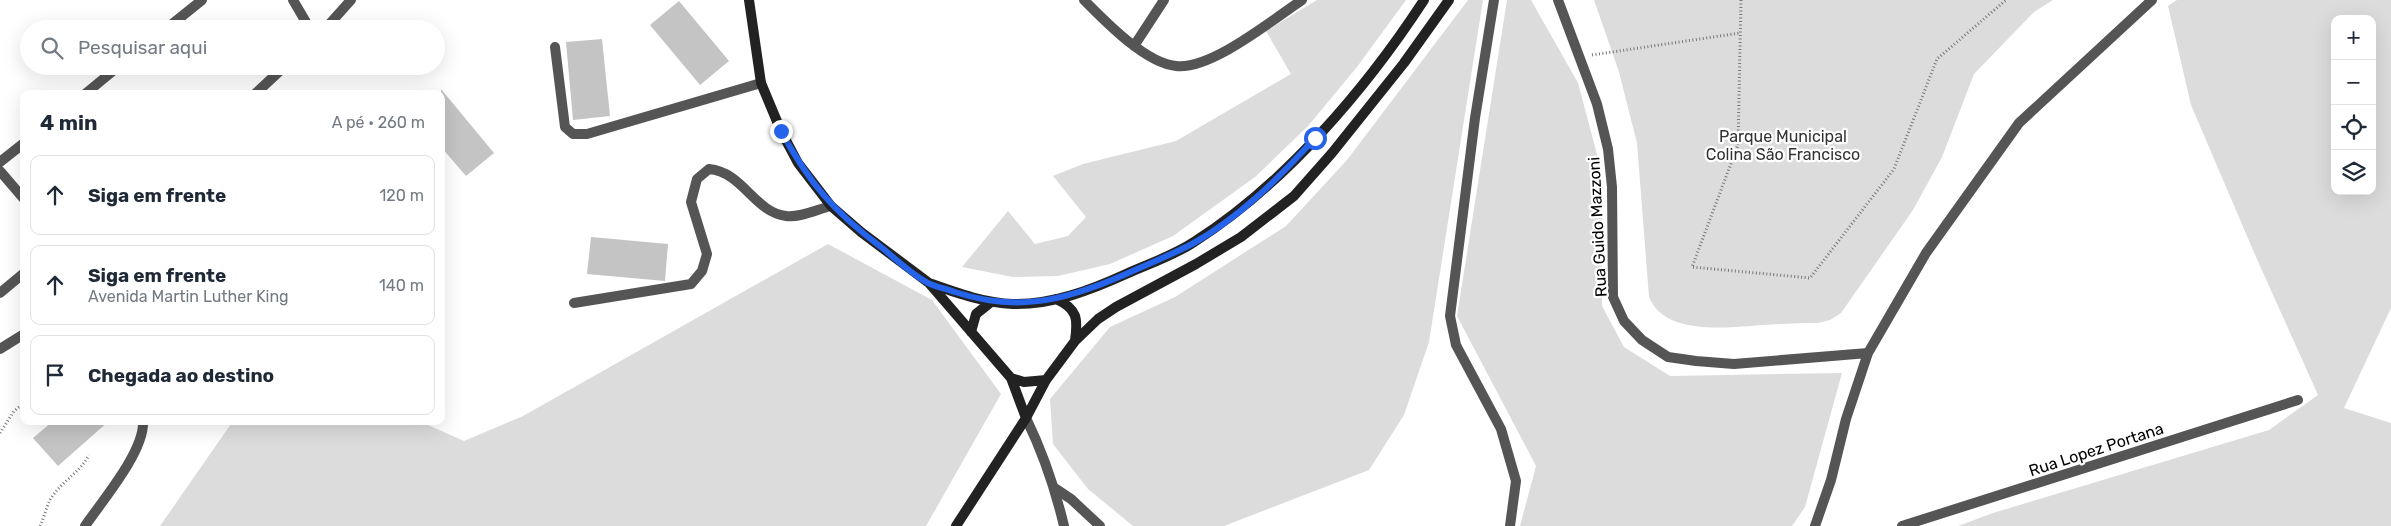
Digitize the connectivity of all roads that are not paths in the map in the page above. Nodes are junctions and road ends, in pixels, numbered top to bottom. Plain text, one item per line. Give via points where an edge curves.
1 (202, 0) edge
2 (293, 0) edge
3 (351, 0) edge
4 (749, 0) edge
5 (1084, 0) edge
6 (1164, 0) edge
7 (1302, 0) edge
8 (1424, 0) edge
9 (1449, 0) edge
10 (1494, 0) edge
11 (1558, 0) edge
12 (2152, 0) edge
13 (177, 20) edge
14 (305, 20) edge
15 (333, 20) edge
16 (1134, 46) junction
17 (555, 47) dead end
18 (108, 75) edge
19 (275, 75) edge
20 (762, 82) junction
21 (90, 90) edge
22 (259, 90) edge
23 (20, 146) edge
24 (0, 162) edge
25 (0, 171) edge
26 (20, 194) edge
27 (831, 206) junction
28 (20, 276) edge
29 (929, 283) junction
30 (0, 293) edge
31 (1056, 299) junction
32 (991, 302) junction
33 (574, 303) dead end
34 (971, 332) junction
35 (20, 336) edge
36 (1075, 341) junction
37 (0, 349) edge
38 (1868, 353) junction
39 (1011, 378) junction
40 (1046, 380) junction
41 (2298, 400) dead end
42 (1026, 418) junction
43 (143, 425) edge
44 (1056, 489) junction
45 (85, 526) edge
46 (956, 526) edge
47 (1064, 526) edge
48 (1100, 526) edge
49 (1510, 526) edge
50 (1815, 526) edge
51 (1902, 526) edge

1 - 13 street
2 - 14 street
3 - 15 street
4 - 20 main road
5 - 16 street
6 - 16 street
7 - 16 street via 1214,58 1194,66 1175,66
8 - 31 main road via 1401,35 1328,123 1284,172 1254,198 1192,244 1106,283
9 - 36 main road via 1398,71 1294,196 1233,242 1116,307
10 - 49 street via 1475,118 1450,316 1456,345 1501,429 1516,481
11 - 38 street, Rua Guido Mazzoni via 1597,104 1608,149 1612,187 1613,298 1624,321 1642,340 1668,357 1696,361 1734,364
12 - 38 street via 2019,123 1926,252
17 - 20 street via 565,127 573,134 587,134
18 - 21 street
19 - 22 street
20 - 27 main road via 781,131 798,163
23 - 24 street
25 - 26 street
27 - 29 main road
27 - 33 street via 786,216 768,210 723,170 709,169 697,179 691,202 708,254 702,271 691,284
28 - 30 street
29 - 32 main road
29 - 34 main road
31 - 32 main road via 1035,303
31 - 36 main road via 1068,304 1074,312 1078,324
32 - 34 main road via 976,314
34 - 39 main road
35 - 37 street
36 - 40 main road
38 - 50 street
39 - 40 main road via 1024,382
39 - 42 main road
40 - 42 main road
41 - 51 street, Rua Lopez Portana
42 - 44 street
42 - 46 main road
43 - 45 street via 142,439 134,453
44 - 47 street
44 - 48 street

